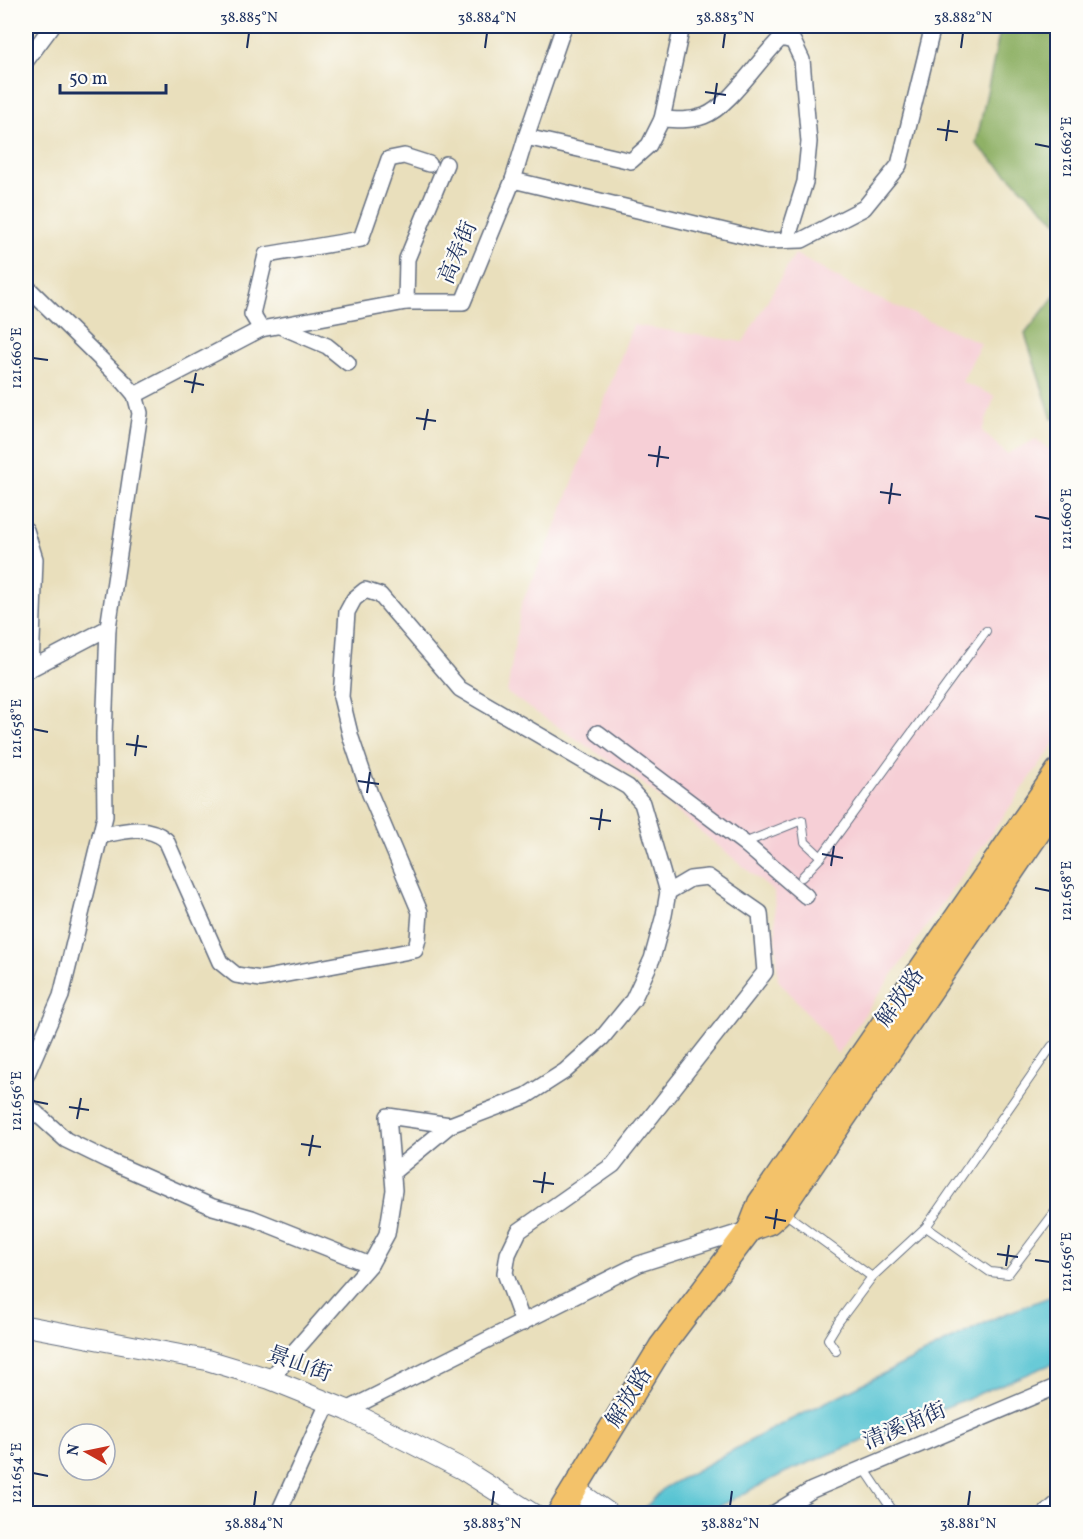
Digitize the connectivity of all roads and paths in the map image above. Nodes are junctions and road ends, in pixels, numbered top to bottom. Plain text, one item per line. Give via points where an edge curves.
1 (52, 26) edge
2 (564, 26) edge
3 (682, 26) edge
4 (933, 26) edge
5 (26, 61) edge
6 (26, 87) edge
7 (26, 118) edge
8 (662, 119) junction
9 (526, 136) junction
10 (429, 164) dead end
11 (446, 164) dead end
12 (513, 180) junction
13 (787, 240) junction
14 (26, 286) edge
15 (406, 302) junction
16 (279, 326) junction
17 (261, 329) junction
18 (348, 363) dead end
19 (135, 395) junction
20 (26, 530) edge
21 (108, 628) junction
22 (986, 631) dead end
23 (28, 670) edge
24 (598, 733) dead end
25 (1058, 771) edge
26 (1058, 803) edge
27 (100, 836) junction
28 (744, 843) junction
29 (821, 857) junction
30 (802, 878) dead end
31 (668, 892) junction
32 (806, 896) dead end
33 (1058, 1045) edge
34 (26, 1076) edge
35 (26, 1104) edge
36 (450, 1125) junction
37 (393, 1172) junction
38 (1058, 1208) edge
39 (781, 1210) junction
40 (926, 1227) junction
41 (750, 1228) junction
42 (370, 1265) junction
43 (872, 1277) junction
44 (523, 1323) junction
45 (26, 1326) edge
46 (836, 1351) dead end
47 (270, 1379) junction
48 (1058, 1386) edge
49 (329, 1401) junction
50 (347, 1410) junction
51 (864, 1468) junction
52 (574, 1490) junction
53 (1058, 1503) edge
54 (278, 1514) edge
55 (533, 1514) edge
56 (559, 1514) edge
57 (610, 1514) edge
58 (772, 1514) edge
59 (895, 1514) edge
60 (1045, 1514) edge

1 - 5 street
2 - 9 street, 高寿街
3 - 8 street
4 - 13 street via 899,165 864,208 802,240
6 - 7 lane
8 - 9 street via 649,145 631,160
8 - 13 street via 682,121 704,116 723,105 781,38 793,41 802,60 809,142 805,182
9 - 12 street, 高寿街
10 - 17 street via 404,156 389,159 361,239 266,255 252,314
11 - 15 street via 407,259
12 - 13 street via 766,241
12 - 15 street, 高寿街 via 463,302
14 - 19 street
15 - 16 street, 高寿街
16 - 17 street, 高寿街
16 - 18 street via 327,346
17 - 19 street, 高寿街
19 - 21 street via 140,413
20 - 23 street via 35,559
21 - 23 street
21 - 27 street via 105,816
22 - 29 lane
24 - 28 street
25 - 41 main road, 解放路 via 760,1203
26 - 39 main road, 解放路
27 - 31 street via 138,829 156,832 166,840 220,962 236,975 261,979 415,950 420,912 370,794 341,697 347,612 365,590 380,595 460,689 628,786 642,803
27 - 34 street via 61,996
28 - 29 lane via 802,820 805,842
28 - 32 street
29 - 30 lane
31 - 36 street via 652,959 633,1000 602,1038 565,1071 526,1096
31 - 44 street via 690,879 708,877 760,913 765,972 613,1165 519,1231 508,1254 506,1273
33 - 40 lane via 1053,1046
35 - 42 street via 66,1140 107,1160 213,1207 252,1218
36 - 37 street
36 - 37 street via 388,1116
37 - 42 street via 387,1234
38 - 40 lane via 1008,1274 990,1272
39 - 41 main road, 解放路 via 769,1222
39 - 43 lane
40 - 43 lane
41 - 44 street via 639,1264
41 - 52 main road, 解放路 via 661,1347
42 - 47 street
43 - 46 lane via 828,1339
44 - 50 street
45 - 47 street, 景山街 via 207,1360
47 - 49 street, 景山街
48 - 51 street, 清溪南街
49 - 50 street, 景山街
49 - 54 street
50 - 55 street, 景山街 via 462,1469
51 - 58 street, 清溪南街 via 812,1490
51 - 59 lane
52 - 56 main road, 解放路
52 - 57 street
53 - 60 street

